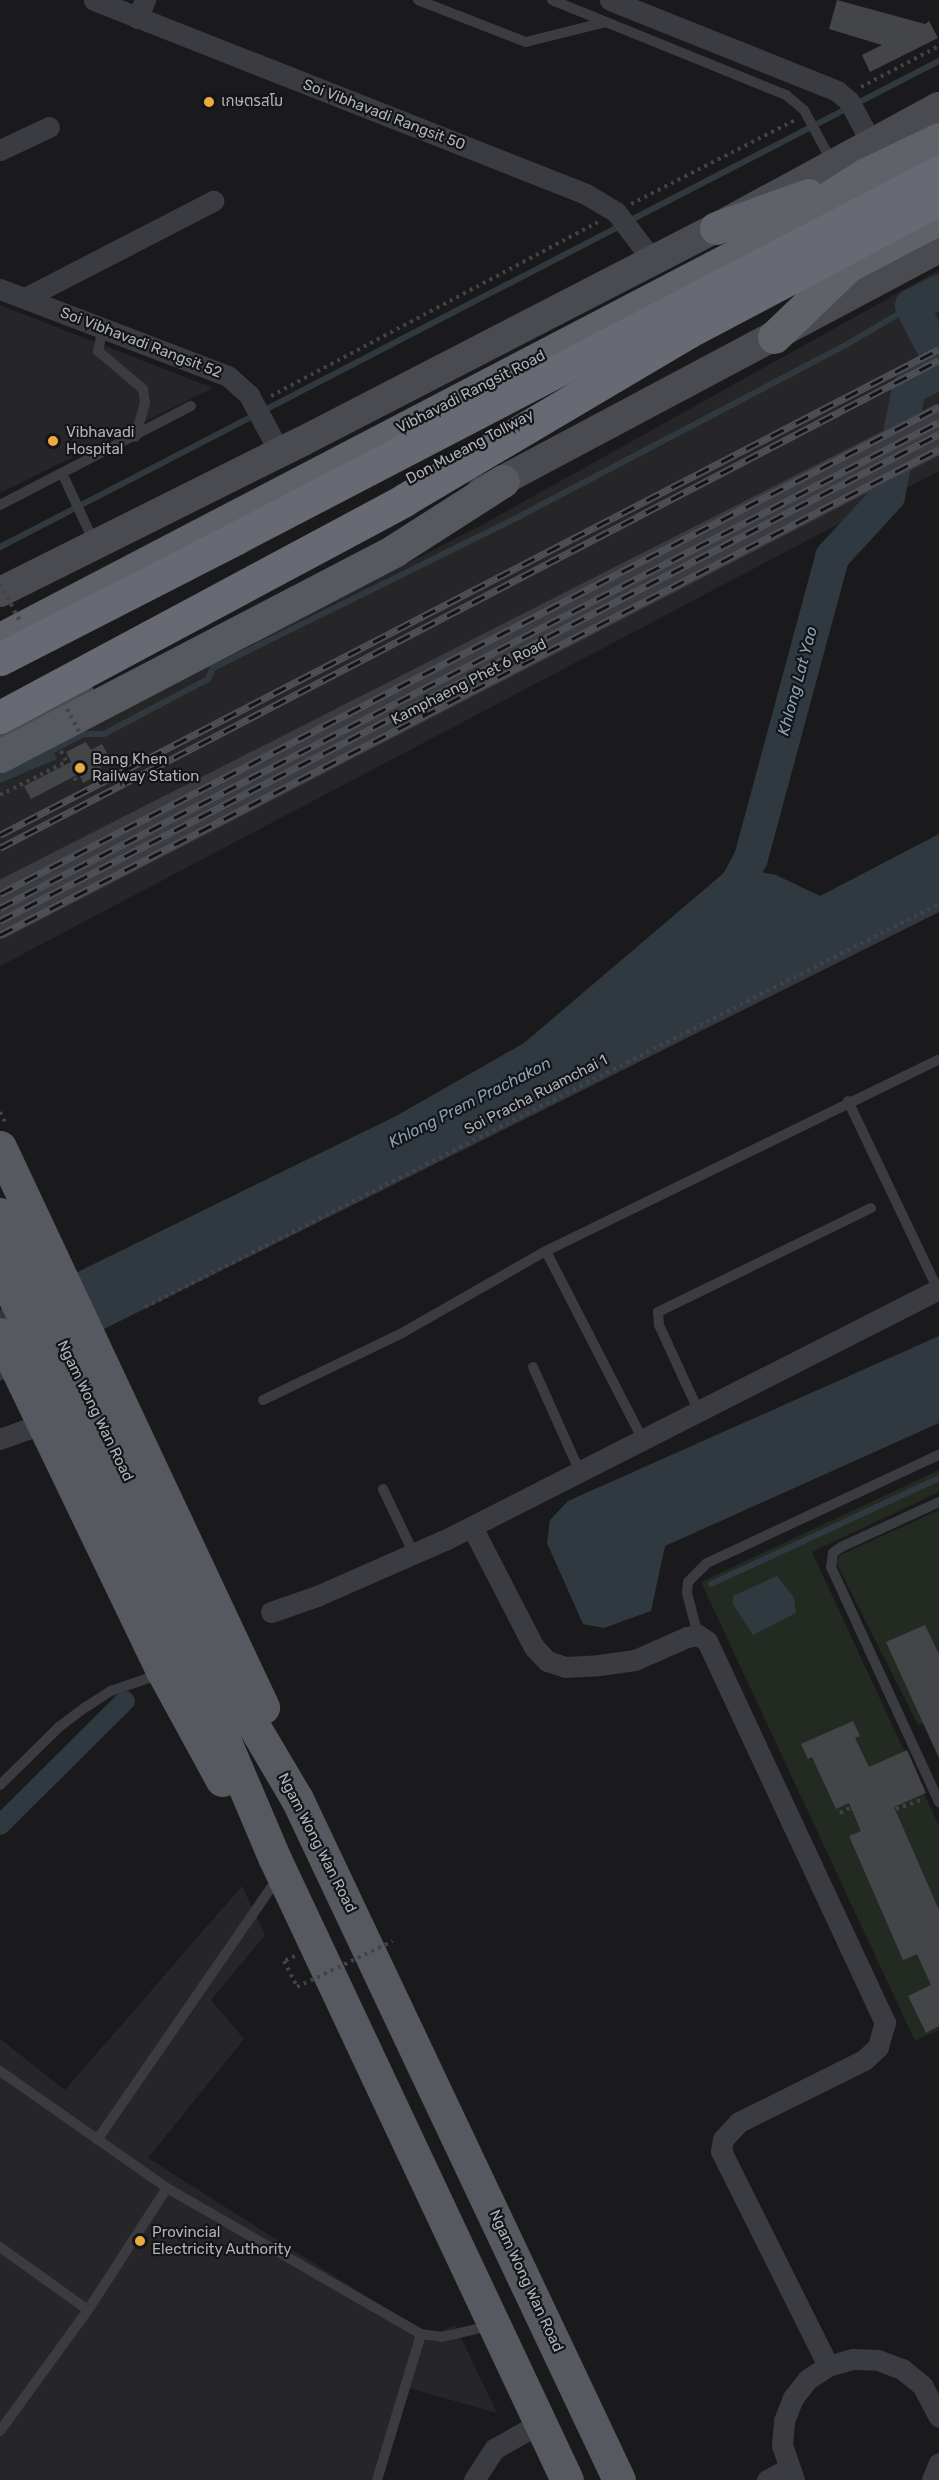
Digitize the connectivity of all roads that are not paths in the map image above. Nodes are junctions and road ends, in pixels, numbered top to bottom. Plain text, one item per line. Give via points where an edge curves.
1 (94, 0) edge
2 (418, 0) edge
3 (552, 0) edge
4 (610, 0) edge
5 (141, 9) edge
6 (606, 22) junction
7 (939, 107) edge
8 (49, 127) dead end
9 (939, 139) edge
10 (872, 144) junction
11 (0, 150) edge
12 (833, 162) junction
13 (939, 172) edge
14 (864, 175) junction
15 (939, 199) edge
16 (213, 201) dead end
17 (939, 218) edge
18 (716, 228) junction
19 (939, 248) edge
20 (653, 261) junction
21 (849, 265) junction
22 (0, 289) edge
23 (25, 298) junction
24 (103, 329) junction
25 (688, 332) junction
26 (774, 336) junction
27 (191, 406) dead end
28 (939, 417) edge
29 (135, 437) junction
30 (923, 441) edge
31 (279, 453) junction
32 (864, 467) junction
33 (62, 472) junction
34 (503, 481) junction
35 (0, 505) edge
36 (95, 544) junction
37 (0, 592) edge
38 (0, 639) edge
39 (0, 658) edge
40 (0, 693) edge
41 (0, 709) edge
42 (0, 717) edge
43 (0, 737) edge
44 (0, 756) edge
45 (0, 894) edge
46 (0, 926) edge
47 (939, 1059) edge
48 (848, 1101) junction
49 (0, 1147) edge
50 (871, 1209) dead end
51 (15, 1211) edge
52 (546, 1251) junction
53 (0, 1268) edge
54 (939, 1289) edge
55 (0, 1334) edge
56 (532, 1367) dead end
57 (263, 1400) dead end
58 (699, 1412) junction
59 (44, 1423) junction
60 (0, 1439) edge
61 (644, 1440) junction
62 (939, 1455) edge
63 (579, 1473) junction
64 (383, 1489) dead end
65 (939, 1502) edge
66 (472, 1527) junction
67 (414, 1554) junction
68 (271, 1612) dead end
69 (698, 1635) junction
70 (164, 1672) junction
71 (212, 1679) junction
72 (0, 1785) edge
73 (937, 1798) edge
74 (297, 1799) junction
75 (278, 1866) junction
76 (0, 2071) edge
77 (97, 2140) junction
78 (167, 2188) junction
79 (0, 2247) edge
80 (88, 2310) junction
81 (494, 2324) junction
82 (421, 2334) junction
83 (828, 2366) junction
84 (938, 2409) edge
85 (540, 2423) junction
86 (0, 2432) edge
87 (939, 2463) edge
88 (791, 2474) edge
89 (377, 2480) edge
90 (474, 2480) edge
91 (567, 2480) edge
92 (619, 2480) edge
93 (767, 2480) edge
94 (932, 2480) edge

1 - 5 street, Soi Vibhavadi Rangsit 50
2 - 6 lane via 526,42
3 - 6 lane
4 - 10 street via 837,91 849,100
5 - 20 street, Soi Vibhavadi Rangsit 50 via 586,194 616,212
6 - 12 lane via 786,95 804,110
7 - 10 main road
8 - 11 street
9 - 14 highway, Vibhavadi Rangsit Road
10 - 12 main road
12 - 18 main road
13 - 39 highway, Don Mueang Tollway, bridge
14 - 18 highway
14 - 38 highway, Vibhavadi Rangsit Road via 746,250
15 - 25 highway, Don Mueang Tollway
16 - 23 street
17 - 21 highway
18 - 20 main road
19 - 26 main road
20 - 31 main road
21 - 26 highway
21 - 41 highway via 175,621
22 - 23 street, Soi Vibhavadi Rangsit 52
23 - 24 street, Soi Vibhavadi Rangsit 52
24 - 29 lane via 98,351 142,388 145,403
24 - 31 street, Soi Vibhavadi Rangsit 52 via 228,376 244,389
25 - 40 highway, Don Mueang Tollway, bridge
25 - 42 highway, bridge via 404,500
26 - 34 main road
27 - 29 lane
28 - 30 street, Kamphaeng Phet 6 Road
29 - 33 lane
30 - 32 street, Kamphaeng Phet 6 Road
31 - 36 main road
32 - 45 street, Kamphaeng Phet 6 Road
32 - 46 street, Kamphaeng Phet 6 Road
33 - 35 lane
33 - 36 lane
34 - 43 main road
34 - 44 main road via 396,550
36 - 37 main road
47 - 48 lane
48 - 52 lane
48 - 54 lane
49 - 51 main road
50 - 58 lane via 658,1312 659,1324
51 - 71 main road, Ngam Wong Wan Road
51 - 74 main road via 118,1393 238,1649
52 - 57 lane via 402,1333
52 - 61 lane
53 - 71 main road, Ngam Wong Wan Road
54 - 58 street
55 - 59 main road
56 - 63 lane
58 - 61 street
59 - 60 street
59 - 70 main road
61 - 63 street
62 - 69 lane via 707,1563 688,1582 687,1593
63 - 66 street
64 - 67 lane
65 - 73 lane via 842,1547 833,1553 831,1567
66 - 67 street
66 - 69 street via 534,1647 547,1661 565,1667 634,1660
67 - 68 street
69 - 83 street via 707,1641 885,2022 878,2047 864,2060 739,2122 723,2139 721,2151
70 - 72 lane via 111,1691 86,1707 59,1727
70 - 75 main road via 205,1752
71 - 74 main road, Ngam Wong Wan Road
71 - 75 main road, Ngam Wong Wan Road
74 - 92 main road, Ngam Wong Wan Road
75 - 77 lane
75 - 81 main road, Ngam Wong Wan Road
76 - 77 lane
77 - 78 lane
78 - 80 lane
78 - 82 lane
79 - 80 lane
80 - 86 lane
81 - 82 lane via 442,2337
81 - 85 main road, Ngam Wong Wan Road
82 - 89 lane
83 - 84 street via 853,2359 878,2360 902,2369 922,2385
83 - 88 street via 808,2379 793,2398 784,2421 782,2445
85 - 90 street via 494,2449
85 - 91 main road, Ngam Wong Wan Road
87 - 94 street
88 - 93 street

